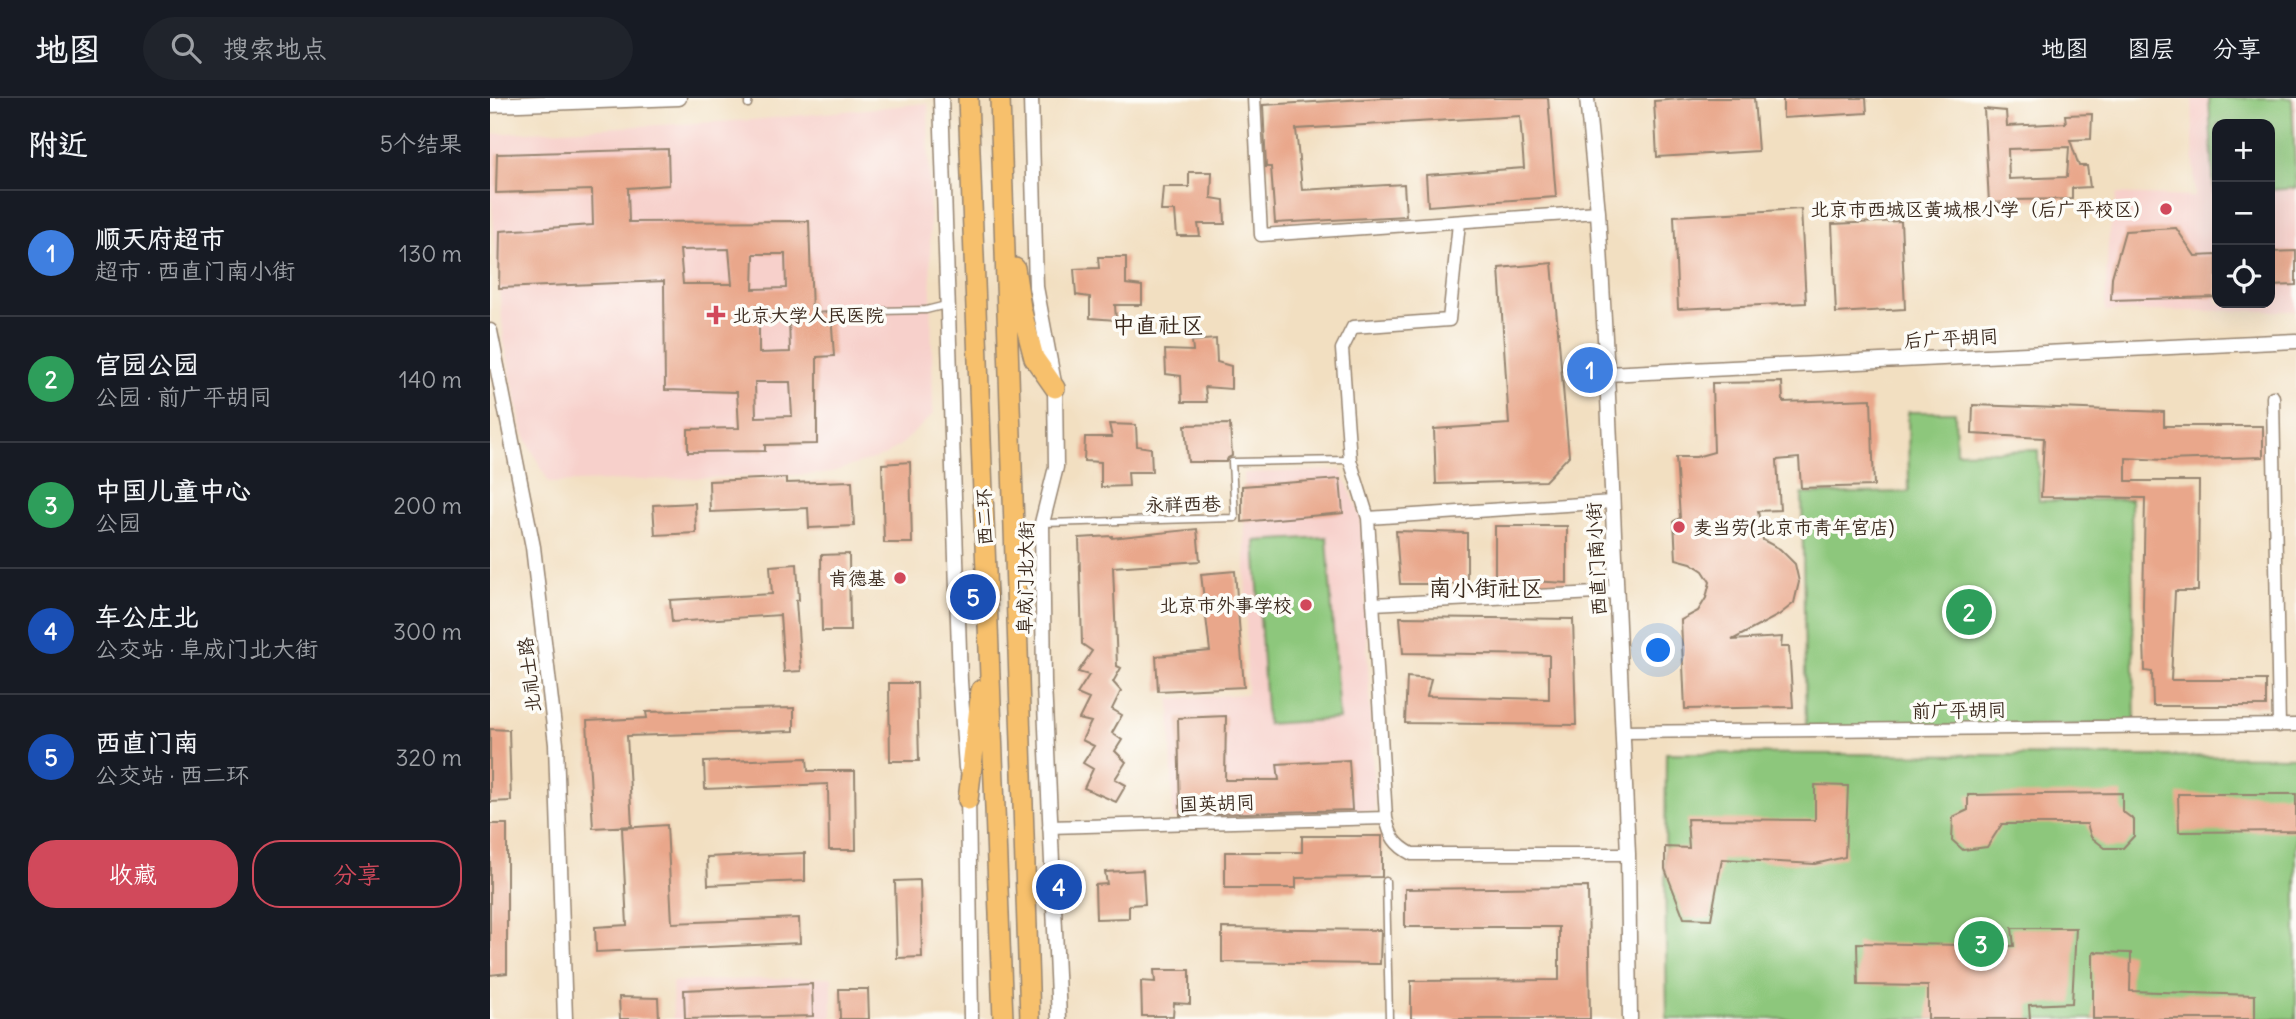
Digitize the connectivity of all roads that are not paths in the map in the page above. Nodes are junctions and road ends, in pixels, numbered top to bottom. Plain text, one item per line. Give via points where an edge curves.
1 (679, 98) edge
2 (941, 98) edge
3 (968, 98) edge
4 (1031, 98) edge
5 (1254, 98) edge
6 (1587, 98) edge
7 (608, 99) edge
8 (1000, 102) edge
9 (490, 105) edge
10 (1598, 212) junction
11 (1459, 223) junction
12 (1003, 235) junction
13 (948, 304) junction
14 (879, 311) dead end
15 (490, 331) edge
16 (2296, 341) edge
17 (1607, 374) junction
18 (1055, 388) junction
19 (2273, 397) dead end
20 (1350, 460) junction
21 (1612, 502) junction
22 (1368, 517) junction
23 (1042, 523) junction
24 (1617, 592) junction
25 (1373, 604) junction
26 (989, 630) junction
27 (2296, 725) edge
28 (2279, 726) junction
29 (1622, 732) junction
30 (968, 800) junction
31 (1386, 818) junction
32 (1049, 827) junction
33 (1628, 854) junction
34 (1386, 881) dead end
35 (565, 1019) edge
36 (971, 1019) edge
37 (1003, 1019) edge
38 (1030, 1019) edge
39 (1059, 1019) edge
40 (1389, 1019) edge
41 (1630, 1019) edge

1 - 7 street
2 - 13 street
3 - 26 highway, 西二环
4 - 18 street, 阜成门北大街 via 1036,287
5 - 11 street via 1261,235
6 - 10 street, 西直门南小街
7 - 9 street
8 - 12 highway, 西二环
10 - 11 street
10 - 17 street, 西直门南小街
11 - 20 street via 1449,320 1353,327 1342,349
12 - 18 highway via 1016,271 1034,358
12 - 38 highway, 西二环
13 - 14 lane via 926,310
13 - 30 street
15 - 35 street, 北礼士路 via 534,547 555,730
16 - 17 street, 后广平胡同
17 - 21 street, 西直门南小街
18 - 23 street, 阜成门北大街 via 1056,467
19 - 28 street
20 - 22 street
20 - 23 lane, 永祥西巷 via 1232,462 1235,519
21 - 22 street
21 - 24 street, 西直门南小街
22 - 25 street
23 - 32 street, 阜成门北大街
24 - 25 street
24 - 29 street, 西直门南小街
25 - 31 street
26 - 30 highway
26 - 37 highway, 西二环
27 - 28 street, 前广平胡同
28 - 29 street, 前广平胡同
29 - 33 street, 西直门南小街
30 - 36 street
31 - 32 street, 国英胡同
31 - 33 street via 1391,837 1412,854
32 - 39 street, 阜成门北大街
33 - 41 street, 西直门南小街
34 - 40 lane

